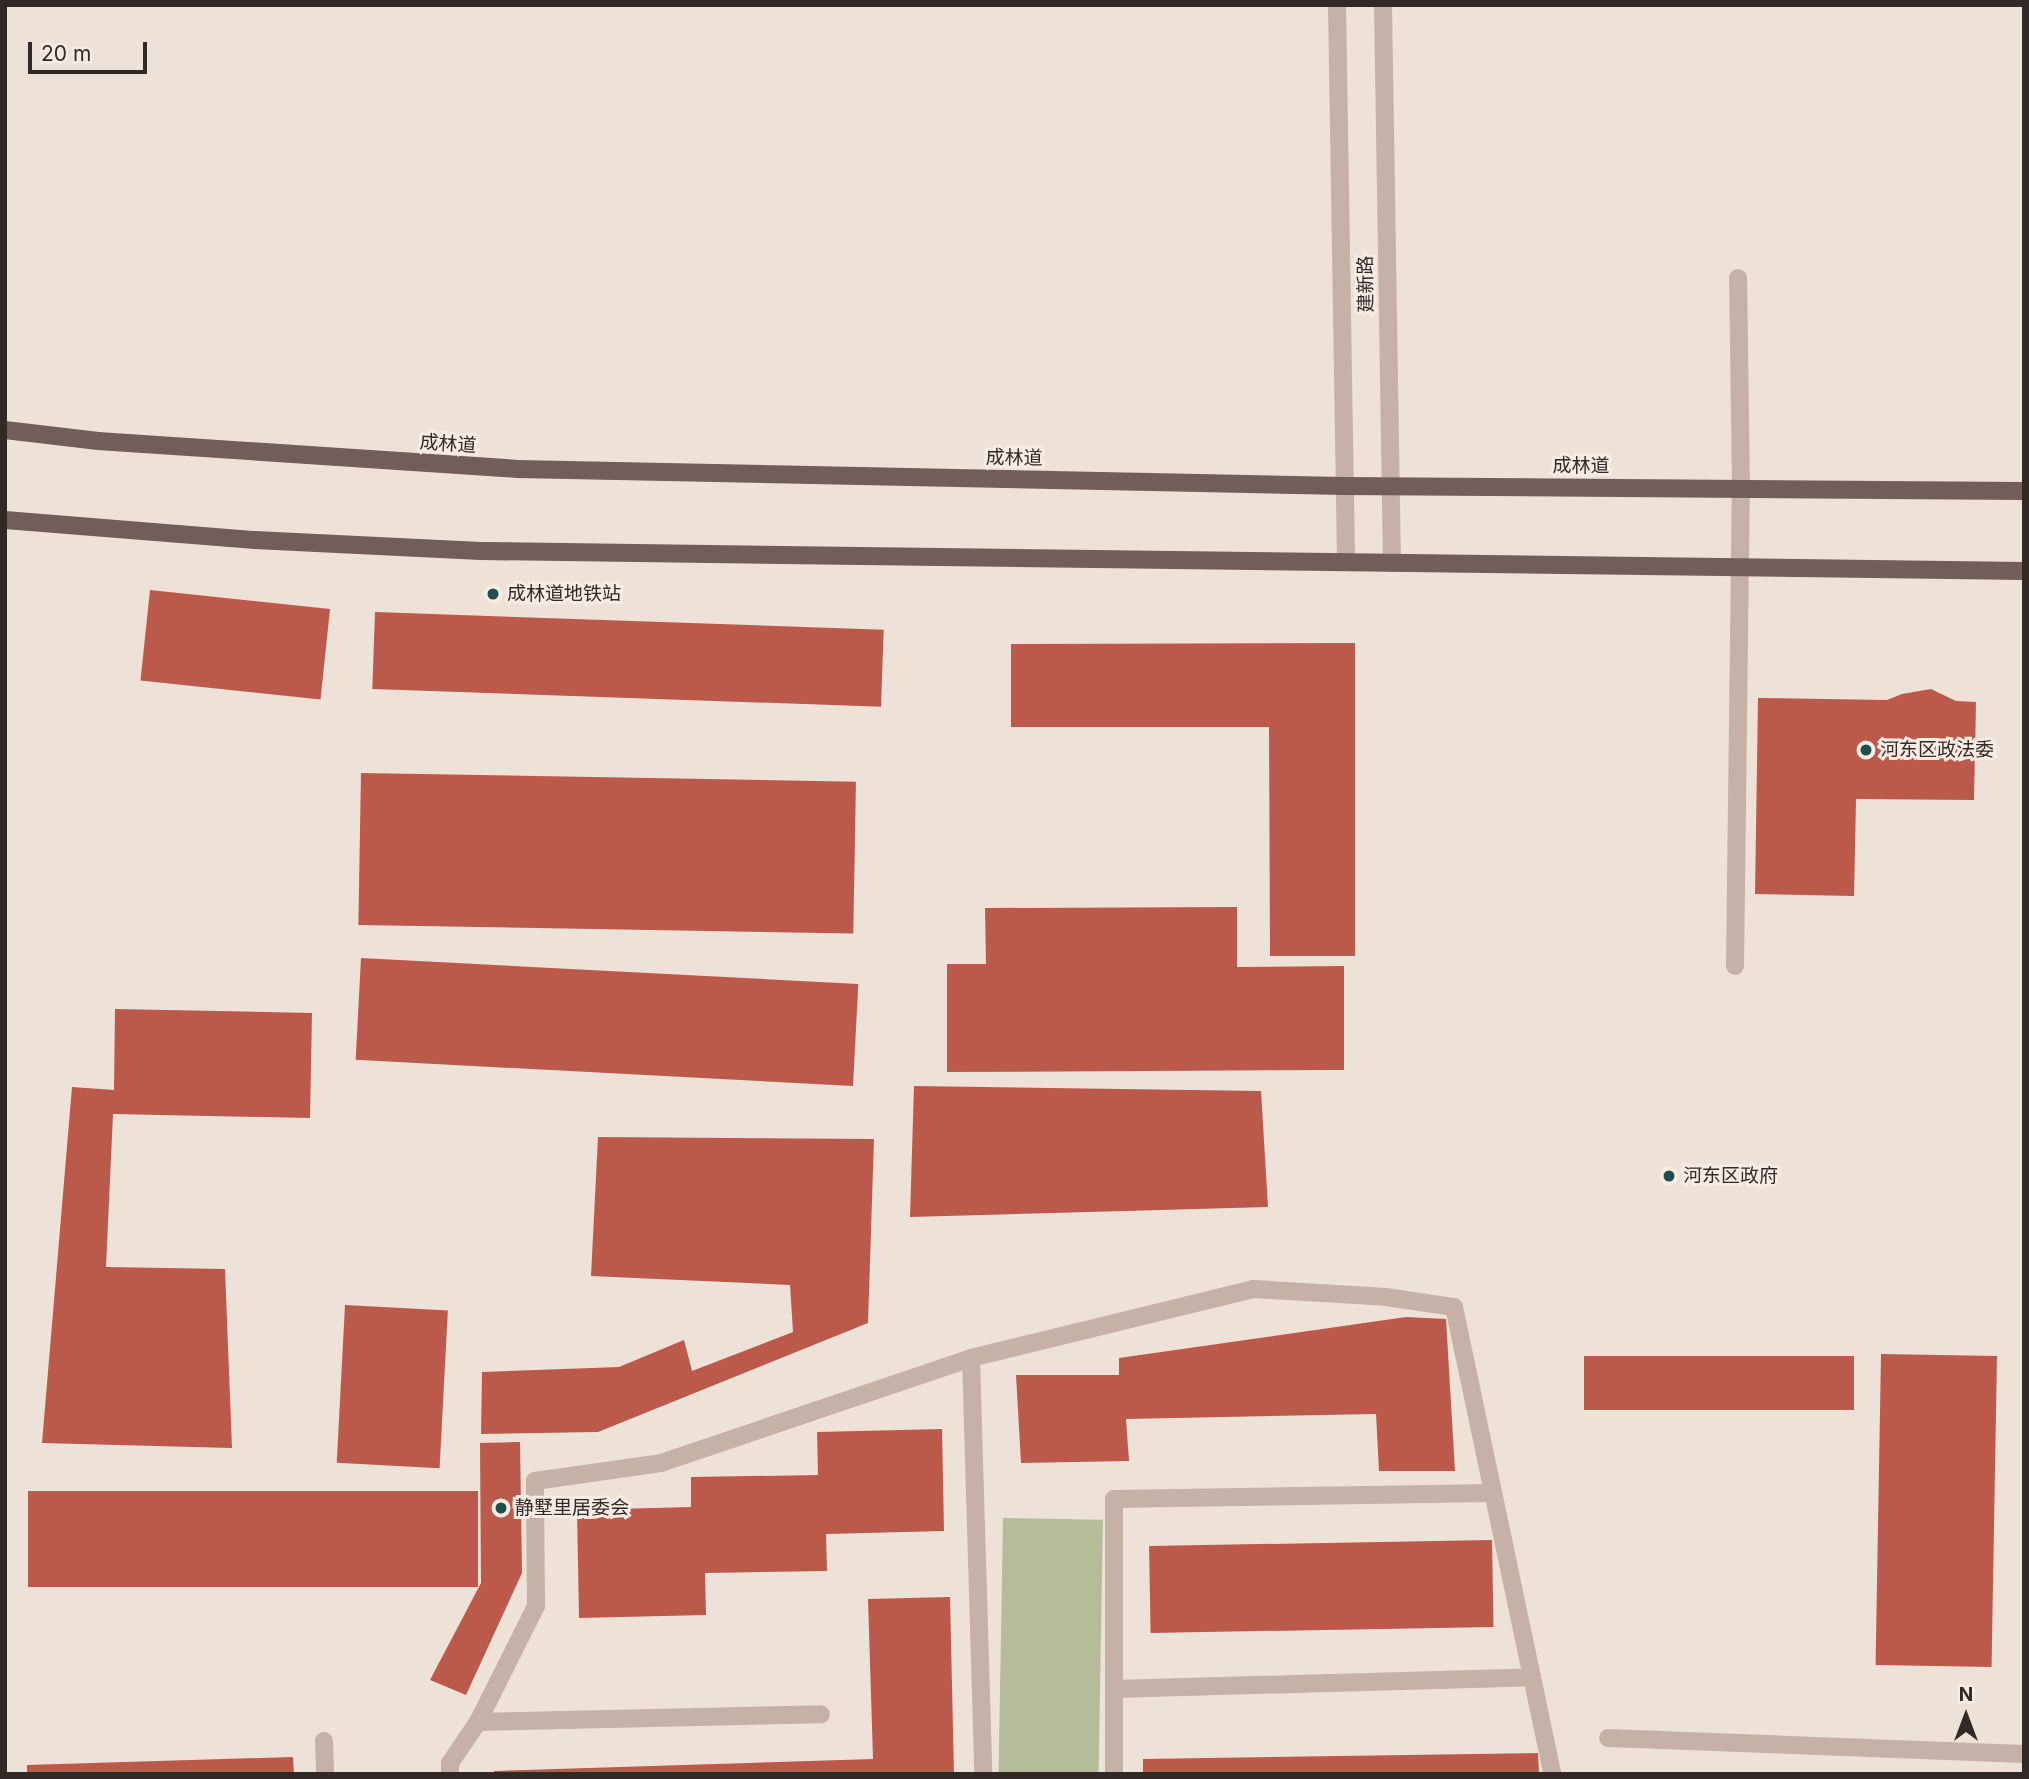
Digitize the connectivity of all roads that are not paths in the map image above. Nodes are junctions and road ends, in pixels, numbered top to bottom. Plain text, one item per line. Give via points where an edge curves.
1 (1337, 5) edge
2 (1383, 5) edge
3 (1738, 278) dead end
4 (5, 430) edge
5 (1389, 485) junction
6 (1345, 486) junction
7 (1741, 488) junction
8 (2024, 491) edge
9 (5, 520) edge
10 (1346, 562) junction
11 (1392, 563) junction
12 (1741, 567) junction
13 (2024, 571) edge
14 (1735, 966) dead end
15 (971, 1357) junction
16 (1493, 1493) junction
17 (1532, 1677) junction
18 (1114, 1689) junction
19 (821, 1714) dead end
20 (478, 1722) junction
21 (1608, 1738) dead end
22 (324, 1741) dead end
23 (2024, 1754) edge
24 (325, 1774) edge
25 (450, 1774) edge
26 (983, 1774) edge
27 (1114, 1774) edge
28 (1552, 1774) edge

1 - 6 street, 建新路
2 - 5 street, 建新路
3 - 7 street
4 - 6 main road, 成林道 via 98,442 517,469
5 - 6 main road, 成林道
5 - 7 main road, 成林道
5 - 11 street, 建新路
6 - 10 street, 建新路
7 - 8 main road, 成林道
7 - 12 street
9 - 10 main road via 255,540 481,551
10 - 11 main road
11 - 12 main road
12 - 13 main road
12 - 14 street
15 - 16 street via 1253,1289 1386,1297 1454,1307
15 - 20 street via 661,1464 535,1481 536,1606
15 - 26 street
16 - 17 street
16 - 18 street via 1114,1499
17 - 18 street
17 - 28 street
18 - 27 street
19 - 20 street
20 - 25 street via 450,1763
21 - 23 street
22 - 24 street

